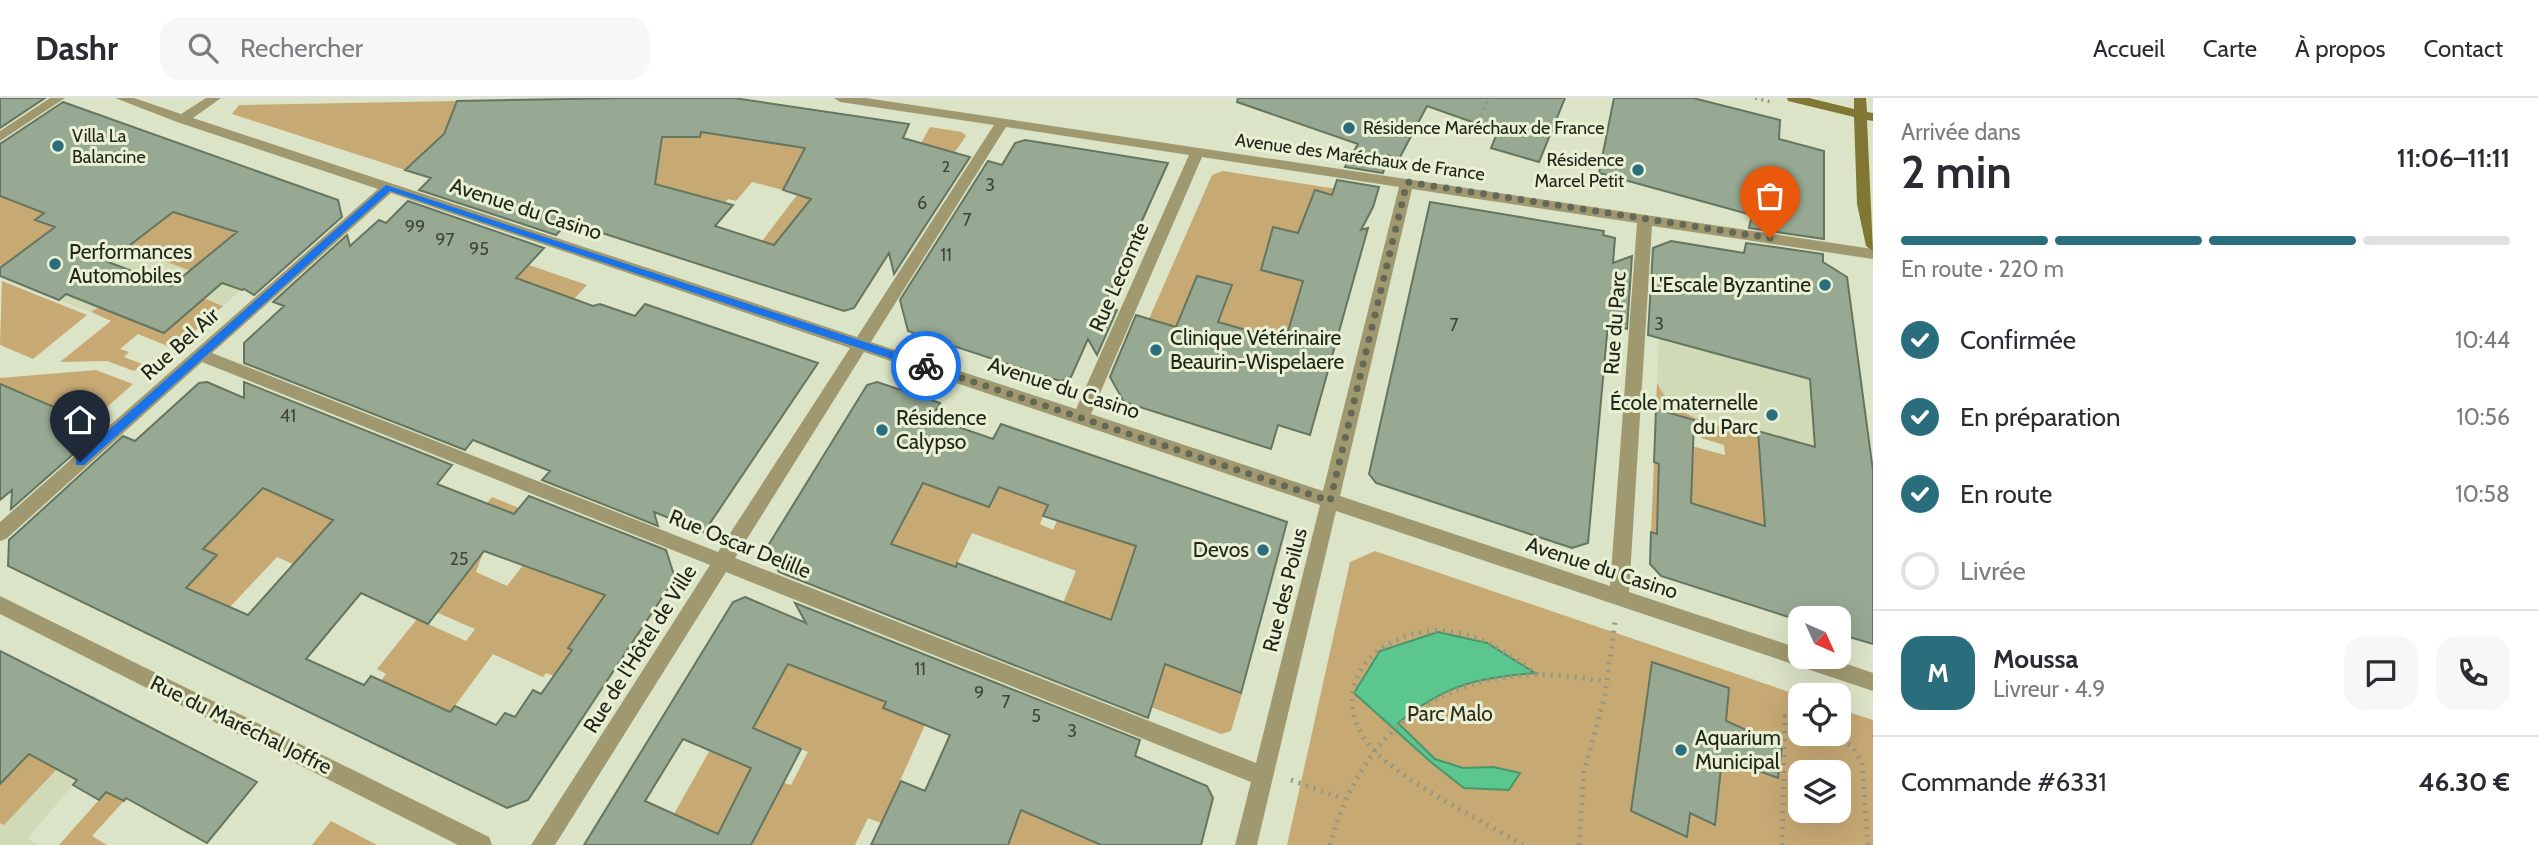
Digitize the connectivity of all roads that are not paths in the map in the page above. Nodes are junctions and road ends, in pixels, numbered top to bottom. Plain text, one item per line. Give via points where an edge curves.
1 (59, 98) edge
2 (121, 98) edge
3 (215, 98) edge
4 (840, 98) edge
5 (1793, 98) edge
6 (920, 104) edge
7 (1862, 106) edge
8 (182, 119) junction
9 (1002, 123) junction
10 (0, 137) edge
11 (1196, 152) junction
12 (1407, 182) junction
13 (389, 187) junction
14 (1645, 219) junction
15 (1873, 246) edge
16 (1873, 254) edge
17 (861, 345) junction
18 (200, 355) junction
19 (1081, 418) junction
20 (1330, 501) junction
21 (0, 533) edge
22 (722, 562) junction
23 (1619, 598) junction
24 (0, 605) edge
25 (1873, 682) edge
26 (1263, 776) junction
27 (481, 845) edge
28 (542, 845) edge
29 (1246, 845) edge

1 - 10 street
2 - 8 street, Avenue du Casino
3 - 8 street
4 - 6 street, Avenue des Maréchaux de France
5 - 7 street
6 - 9 street, Avenue des Maréchaux de France
7 - 15 street via 1864,204
8 - 13 street, Avenue du Casino
9 - 11 street, Avenue des Maréchaux de France
9 - 17 street, Rue de l'Hôtel de Ville
11 - 12 street, Avenue des Maréchaux de France
11 - 19 street, Rue Lecomte
12 - 14 street, Avenue des Maréchaux de France
12 - 20 street, Rue des Poilus
13 - 17 street, Avenue du Casino
13 - 18 street, Rue Bel Air
14 - 16 street, Avenue des Maréchaux de France
14 - 23 street, Rue du Parc
17 - 19 street, Avenue du Casino
17 - 22 street, Rue de l'Hôtel de Ville
18 - 21 street, Rue Bel Air
18 - 22 street, Rue Oscar Delille
19 - 20 street, Avenue du Casino
20 - 23 street, Avenue du Casino
20 - 26 street, Rue des Poilus
22 - 26 street, Rue Oscar Delille
22 - 28 street, Rue de l'Hôtel de Ville
23 - 25 street, Avenue du Casino
24 - 27 street, Rue du Maréchal Joffre
26 - 29 street, Rue des Poilus

